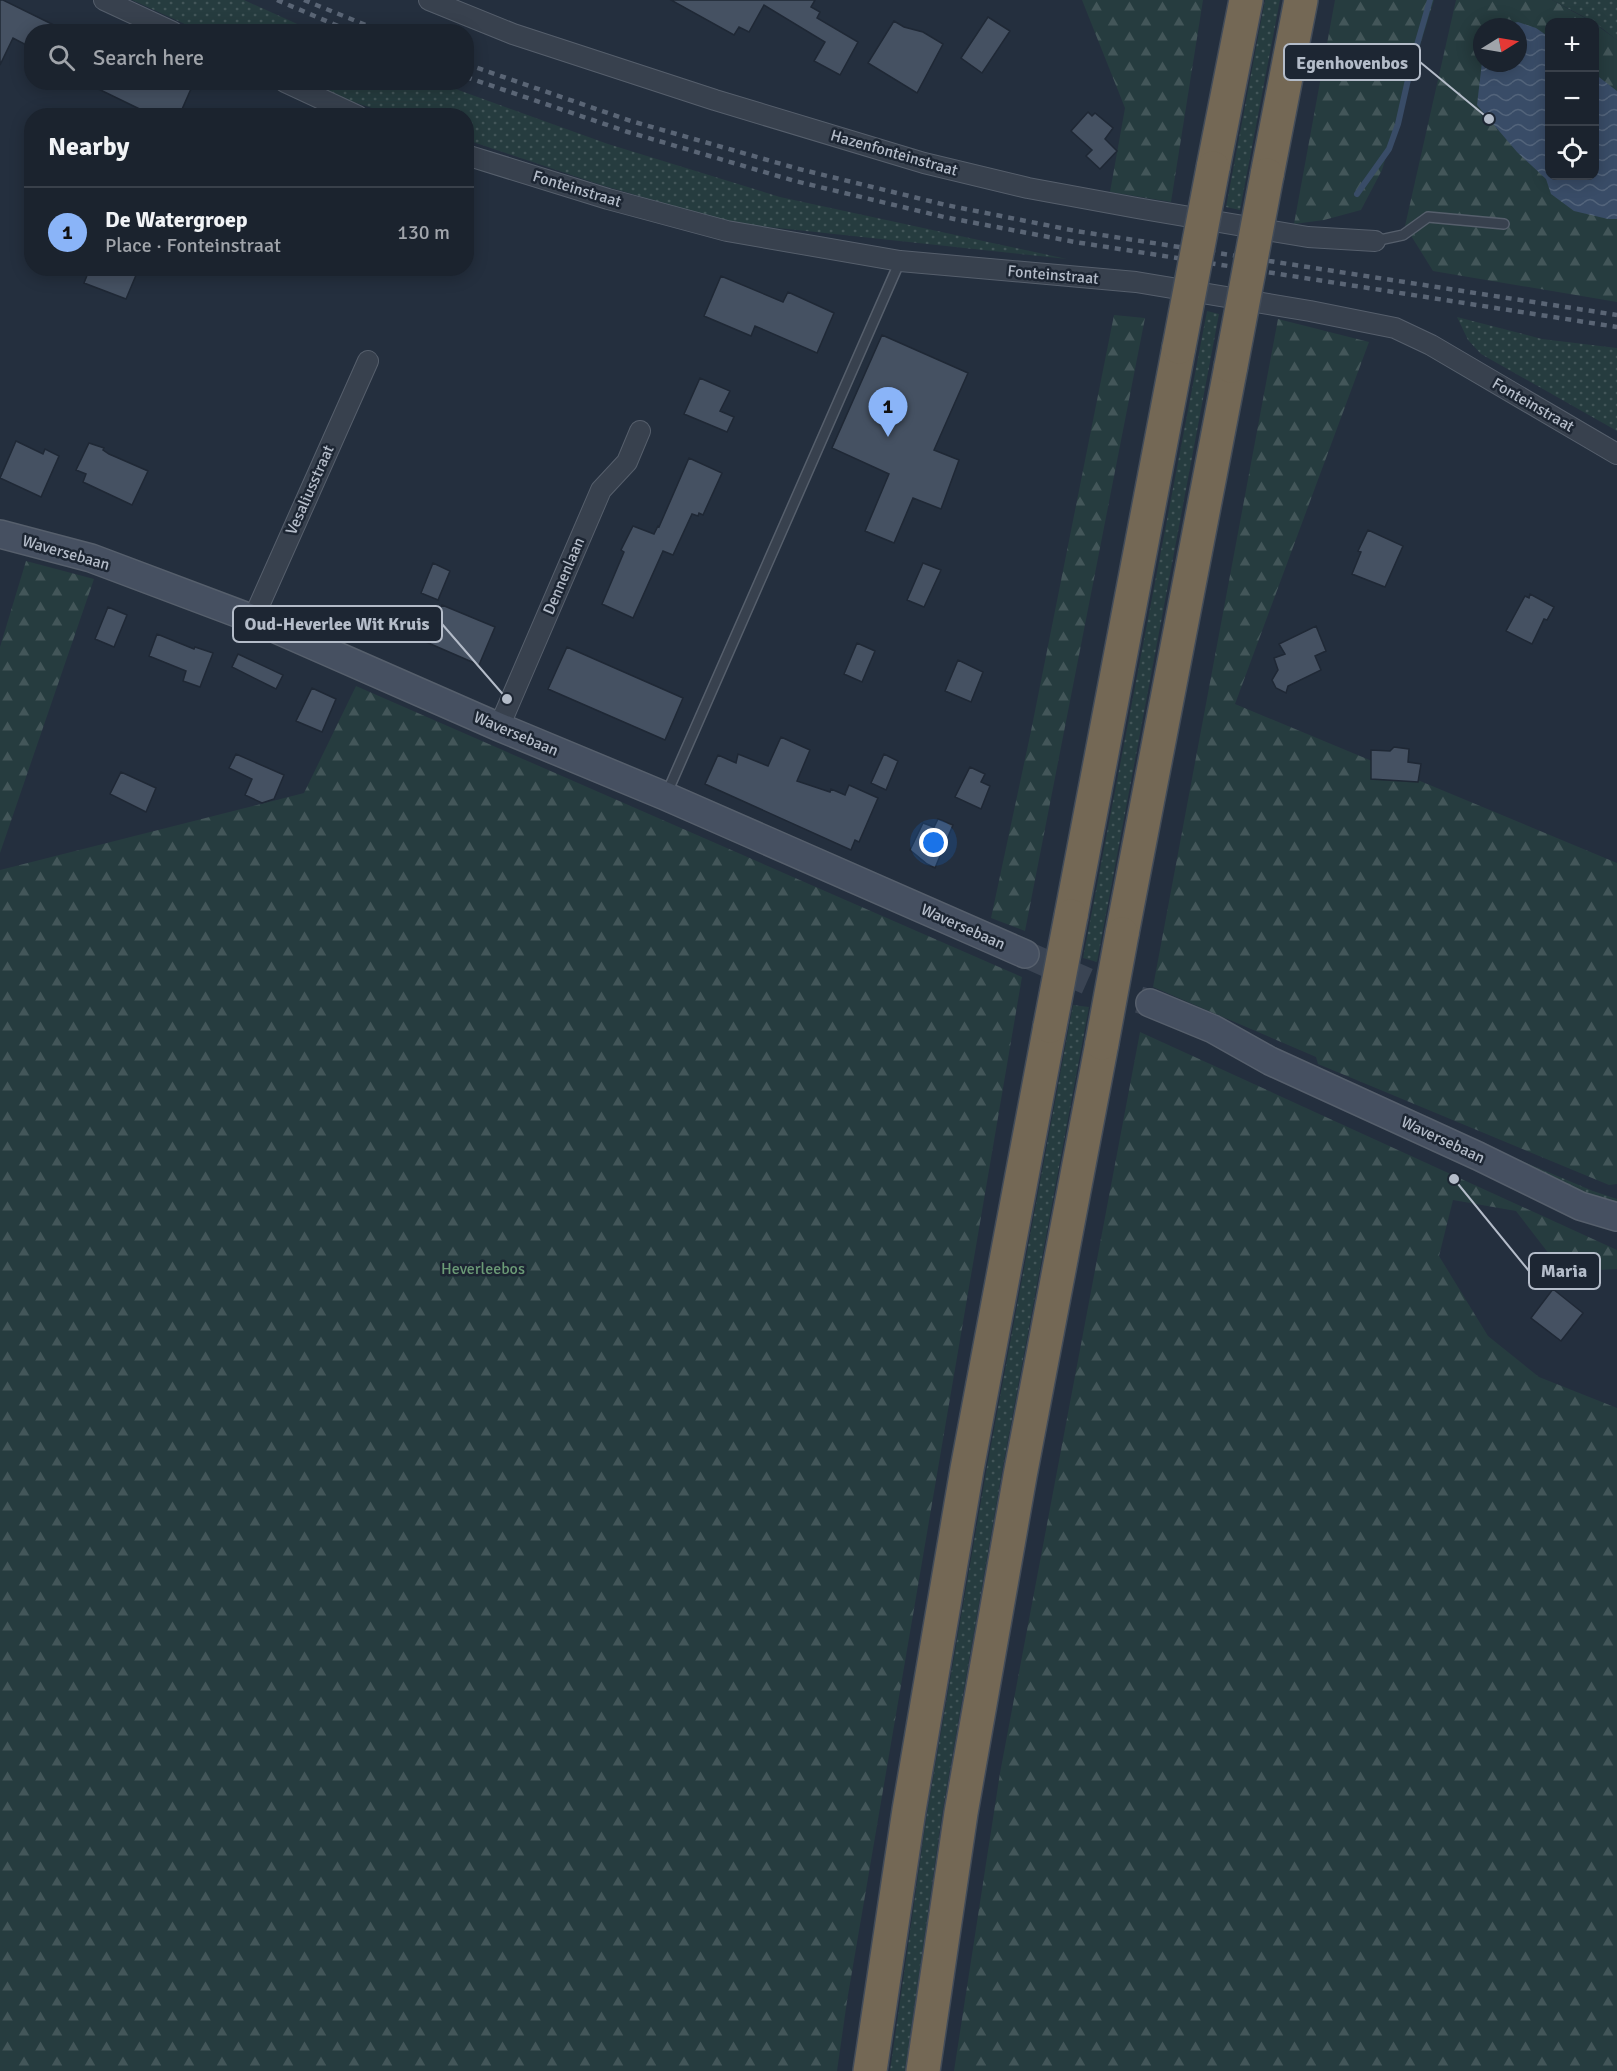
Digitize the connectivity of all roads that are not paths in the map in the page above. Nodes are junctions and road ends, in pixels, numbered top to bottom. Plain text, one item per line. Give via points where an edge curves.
1 (104, 0) edge
2 (429, 0) edge
3 (1246, 0) edge
4 (1300, 0) edge
5 (156, 24) edge
6 (302, 90) edge
7 (341, 108) edge
8 (474, 157) edge
9 (1504, 224) dead end
10 (1375, 241) joint
11 (900, 261) junction
12 (368, 361) dead end
13 (640, 431) dead end
14 (1617, 454) edge
15 (0, 534) edge
16 (253, 619) junction
17 (499, 727) junction
18 (665, 796) junction
19 (1025, 954) tunnel mouth
20 (1148, 1009) tunnel mouth
21 (1617, 1217) edge
22 (870, 2071) edge
23 (923, 2071) edge

1 - 5 street
2 - 10 street, Hazenfonteinstraat via 524,38 924,163 1137,208 1308,237
3 - 22 highway, bridge via 961,1505
4 - 23 highway, bridge via 1020,1476 963,1802
6 - 7 street
8 - 11 street, Fonteinstraat via 727,231
9 - 10 lane via 1428,217 1403,235
11 - 14 street, Fonteinstraat via 1136,282 1395,328
11 - 18 lane
12 - 16 street, Vesaliusstraat
13 - 17 street, Dennenlaan via 627,462 601,490
15 - 16 street, Waversebaan via 91,558
16 - 17 street, Waversebaan
17 - 18 street, Waversebaan
18 - 19 street, Waversebaan
20 - 21 street, Waversebaan via 1181,1034 1270,1061 1580,1206

